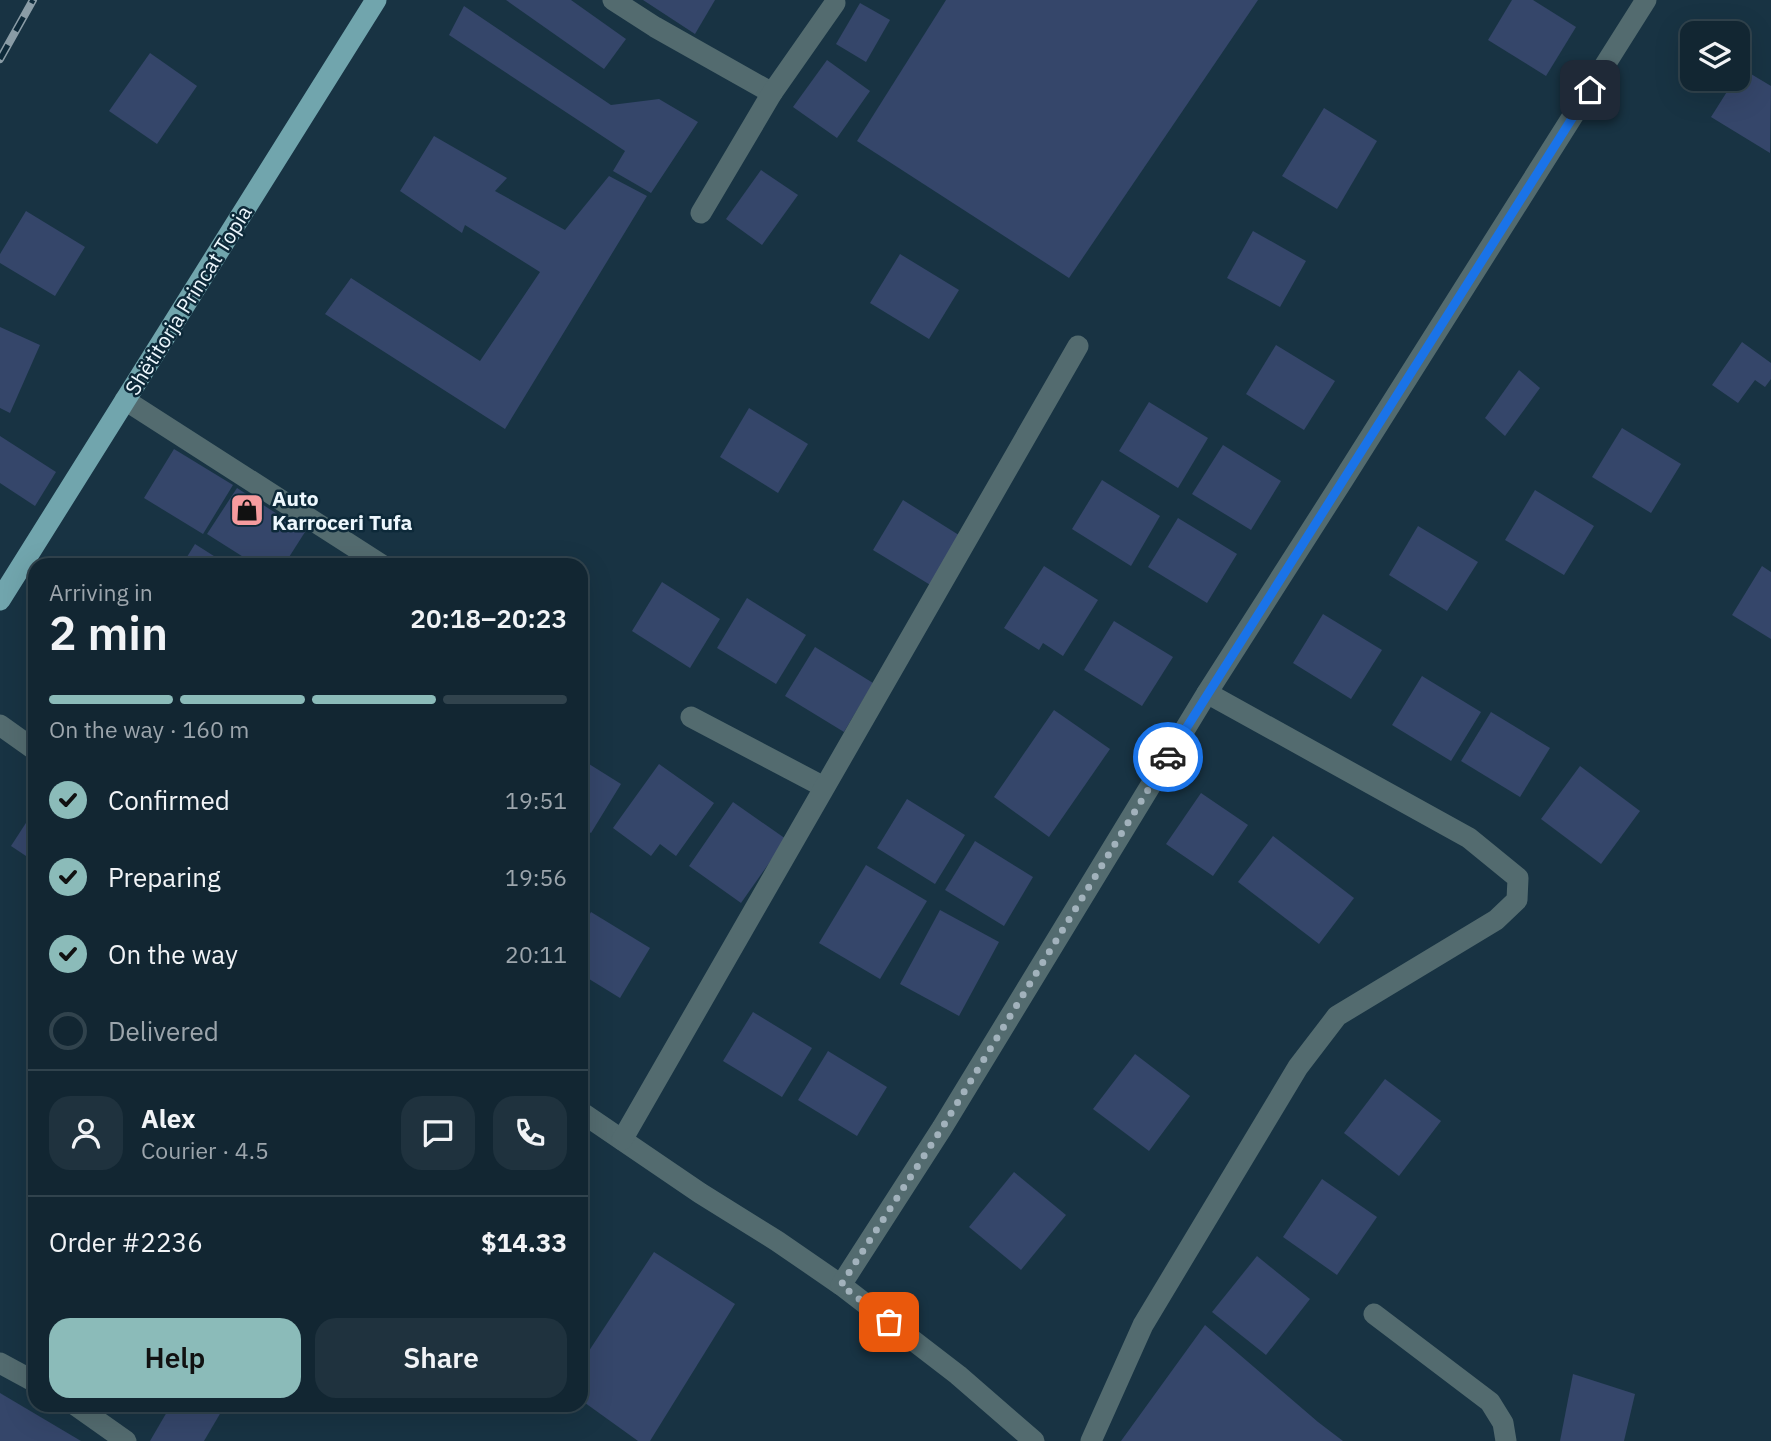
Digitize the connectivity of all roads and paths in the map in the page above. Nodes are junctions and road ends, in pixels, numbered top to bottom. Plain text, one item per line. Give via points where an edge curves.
1 (376, 0) edge
2 (612, 0) edge
3 (1646, 0) edge
4 (835, 3) dead end
5 (772, 93) junction
6 (701, 213) dead end
7 (1079, 346) dead end
8 (125, 400) junction
9 (371, 558) edge
10 (0, 600) edge
11 (1207, 693) junction
12 (691, 718) dead end
13 (0, 725) edge
14 (28, 745) edge
15 (824, 787) junction
16 (588, 1117) edge
17 (622, 1140) junction
18 (841, 1285) junction
19 (1374, 1314) dead end
20 (0, 1363) edge
21 (28, 1378) edge
22 (85, 1412) edge
23 (126, 1441) edge
24 (1034, 1441) edge
25 (1091, 1441) edge
26 (1506, 1441) edge

1 - 8 main road, Shëtitorja Princat Topia
2 - 5 street
3 - 11 street
4 - 5 street
5 - 6 street
7 - 15 street
8 - 9 street
8 - 10 main road, Shëtitorja Princat Topia
11 - 18 street
11 - 25 street via 1469,838 1518,878 1517,900 1496,920 1337,1016 1298,1067 1143,1325
12 - 15 street
13 - 14 street
15 - 17 street
16 - 17 street
17 - 18 street
18 - 24 street via 958,1375
19 - 26 street via 1490,1402 1503,1423
20 - 21 street
22 - 23 street

